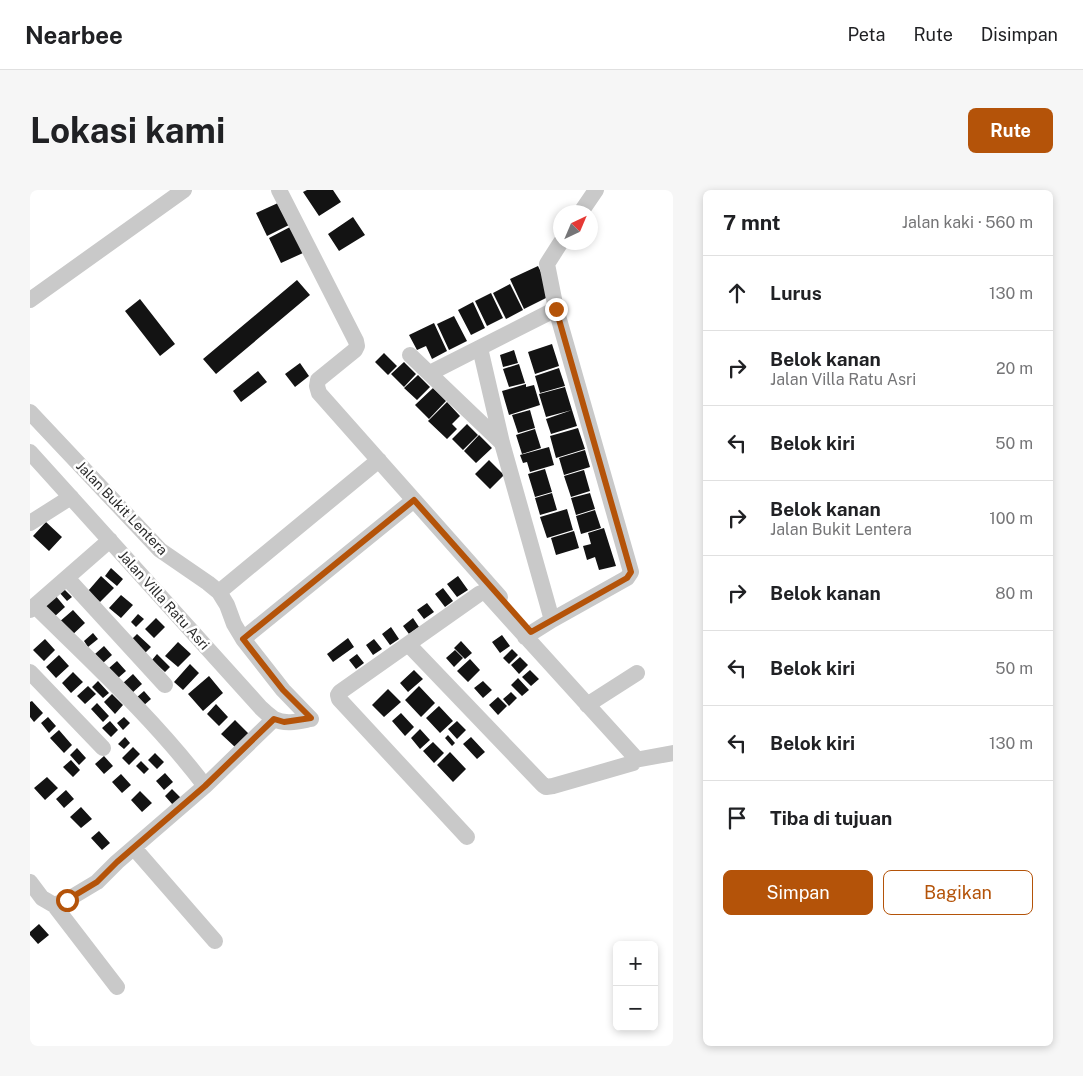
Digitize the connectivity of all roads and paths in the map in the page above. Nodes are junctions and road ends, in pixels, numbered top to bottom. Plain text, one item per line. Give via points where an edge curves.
1 (184, 190) edge
2 (279, 190) edge
3 (596, 190) edge
4 (586, 205) edge
5 (556, 250) edge
6 (30, 300) edge
7 (556, 309) junction
8 (480, 348) junction
9 (410, 355) dead end
10 (430, 374) junction
11 (30, 412) edge
12 (502, 443) junction
13 (30, 452) edge
14 (379, 460) junction
15 (71, 497) junction
16 (414, 500) junction
17 (30, 524) edge
18 (110, 540) junction
19 (67, 578) junction
20 (219, 592) junction
21 (32, 608) edge
22 (552, 620) junction
23 (528, 634) junction
24 (243, 639) junction
25 (408, 644) junction
26 (30, 672) edge
27 (638, 673) dead end
28 (165, 685) dead end
29 (587, 705) junction
30 (274, 719) junction
31 (103, 748) dead end
32 (673, 753) edge
33 (635, 760) junction
34 (205, 786) junction
35 (467, 837) dead end
36 (134, 848) junction
37 (30, 882) edge
38 (54, 905) junction
39 (215, 941) dead end
40 (117, 987) dead end

1 - 6 street
2 - 14 street via 357,346 318,380 319,393
3 - 4 street
5 - 7 street via 547,264
7 - 8 street
7 - 22 street via 631,572 627,578
8 - 10 street
8 - 12 street
9 - 10 street
10 - 12 street
11 - 20 street, Jalan Bukit Lentera via 160,550
12 - 22 street
13 - 15 street, Jalan Villa Ratu Asri
14 - 16 street
14 - 20 street
15 - 17 street
15 - 18 street, Jalan Villa Ratu Asri
16 - 23 street
16 - 24 street
18 - 19 street
18 - 30 street, Jalan Villa Ratu Asri
19 - 21 street
19 - 28 street
20 - 24 street, Jalan Bukit Lentera
21 - 34 street via 114,683 180,753
22 - 23 street
23 - 25 street via 484,592
23 - 29 street
24 - 30 street, Jalan Bukit Lentera via 283,690 311,718 284,722
25 - 33 street via 546,787
25 - 35 street via 340,692 339,699
26 - 31 street
27 - 29 street
29 - 33 street
30 - 34 street
32 - 33 street
34 - 36 street
36 - 38 street via 97,882
36 - 39 street
37 - 38 street via 42,898
38 - 40 street

